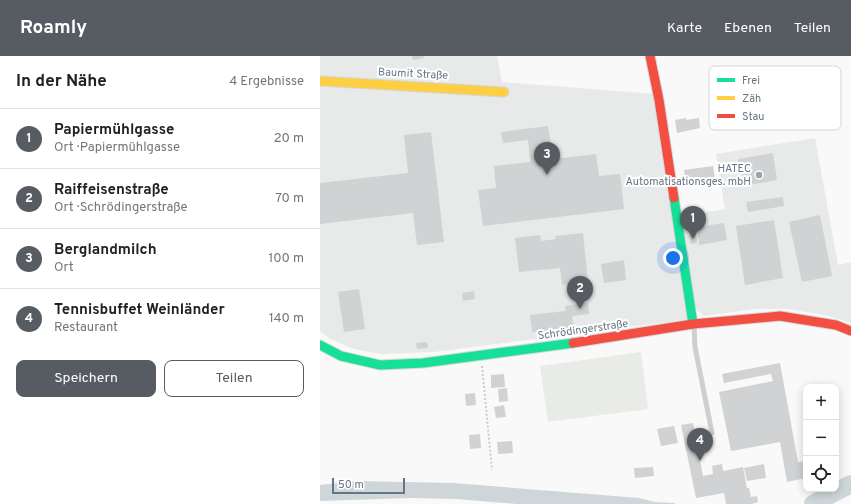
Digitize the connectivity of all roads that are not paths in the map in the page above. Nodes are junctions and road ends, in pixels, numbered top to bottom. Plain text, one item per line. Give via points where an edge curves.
1 (650, 56) edge
2 (320, 81) edge
3 (504, 92) dead end
4 (693, 324) junction
5 (851, 331) edge
6 (320, 345) edge
7 (712, 433) dead end

1 - 4 street
2 - 3 street, Baumit Straße
4 - 5 street, Schrödingerstraße via 780,316 836,325
4 - 6 street, Schrödingerstraße via 423,364 380,365 341,356
4 - 7 lane

